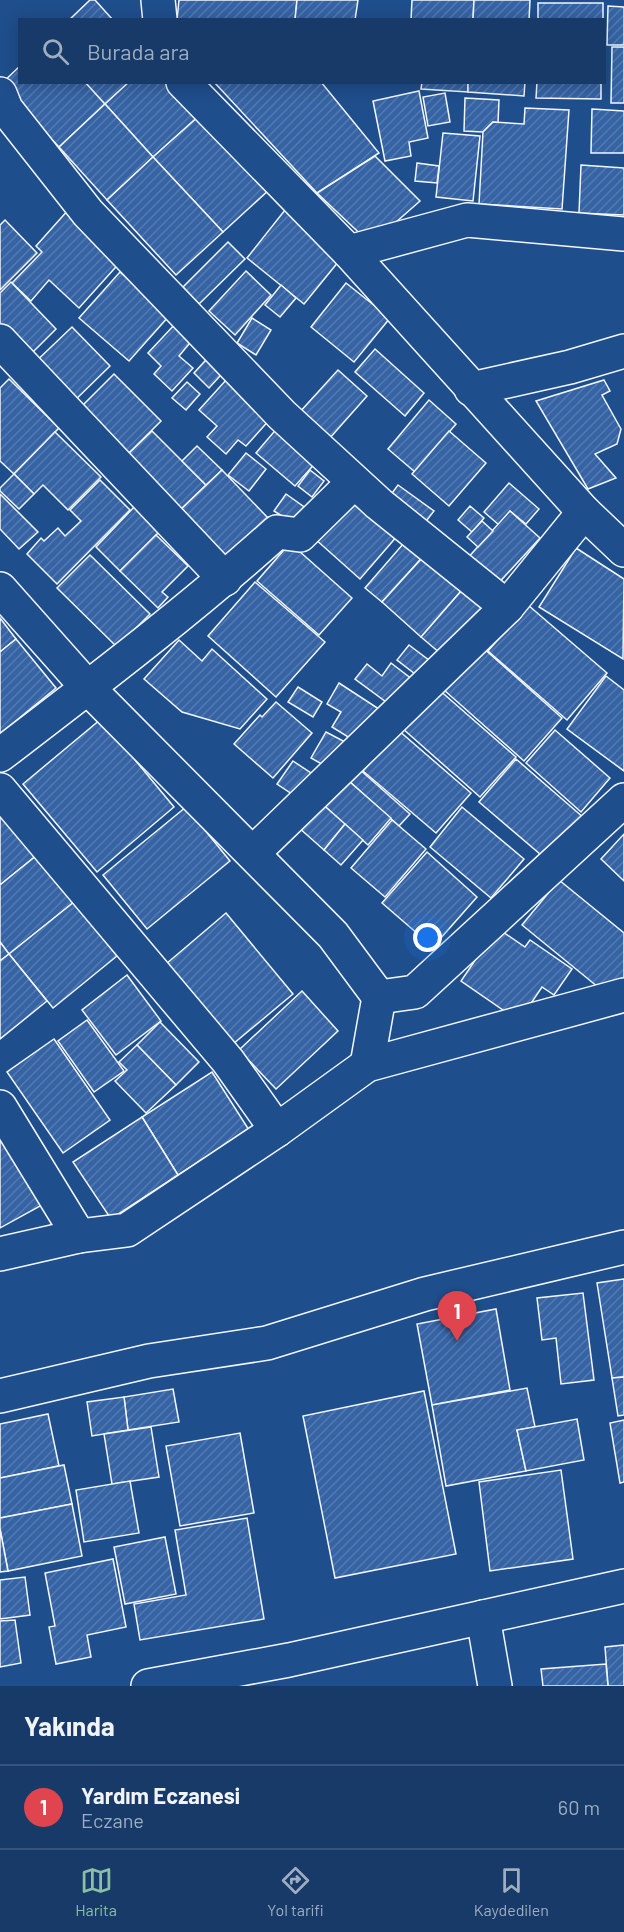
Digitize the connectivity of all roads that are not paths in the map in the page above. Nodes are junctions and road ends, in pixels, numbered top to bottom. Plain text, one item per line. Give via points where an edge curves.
1 (158, 0) edge
2 (160, 18) edge
3 (185, 84) edge
4 (0, 94) edge
5 (624, 234) edge
6 (349, 252) junction
7 (0, 341) edge
8 (624, 351) edge
9 (471, 389) junction
10 (354, 482) junction
11 (584, 512) junction
12 (624, 550) edge
13 (225, 579) junction
14 (0, 589) edge
15 (507, 607) junction
16 (88, 688) junction
17 (0, 755) edge
18 (0, 790) edge
19 (624, 800) edge
20 (253, 853) junction
21 (624, 995) edge
22 (379, 997) junction
23 (367, 1065) junction
24 (0, 1107) edge
25 (277, 1130) junction
26 (79, 1236) junction
27 (624, 1247) edge
28 (0, 1254) edge
29 (0, 1396) edge
30 (624, 1586) edge
31 (483, 1617) junction
32 (290, 1673) edge
33 (148, 1686) edge
34 (495, 1686) edge

1 - 2 street
3 - 6 street
4 - 10 street via 6,109 88,213 282,416
5 - 6 street via 467,220
6 - 9 street
7 - 13 street
8 - 9 street
9 - 11 street
10 - 13 street via 300,535 277,532
10 - 15 street
11 - 12 street
11 - 15 street
13 - 16 street
14 - 16 street
15 - 20 street
16 - 17 street
16 - 20 street
18 - 25 street via 228,1061
19 - 22 street via 415,992
20 - 22 street via 333,935
21 - 23 street
22 - 23 street
23 - 25 street
24 - 26 street
25 - 26 street via 127,1230
26 - 28 street
27 - 29 street via 425,1294 267,1343 149,1361
30 - 31 street
31 - 32 street
31 - 34 street
32 - 33 street

